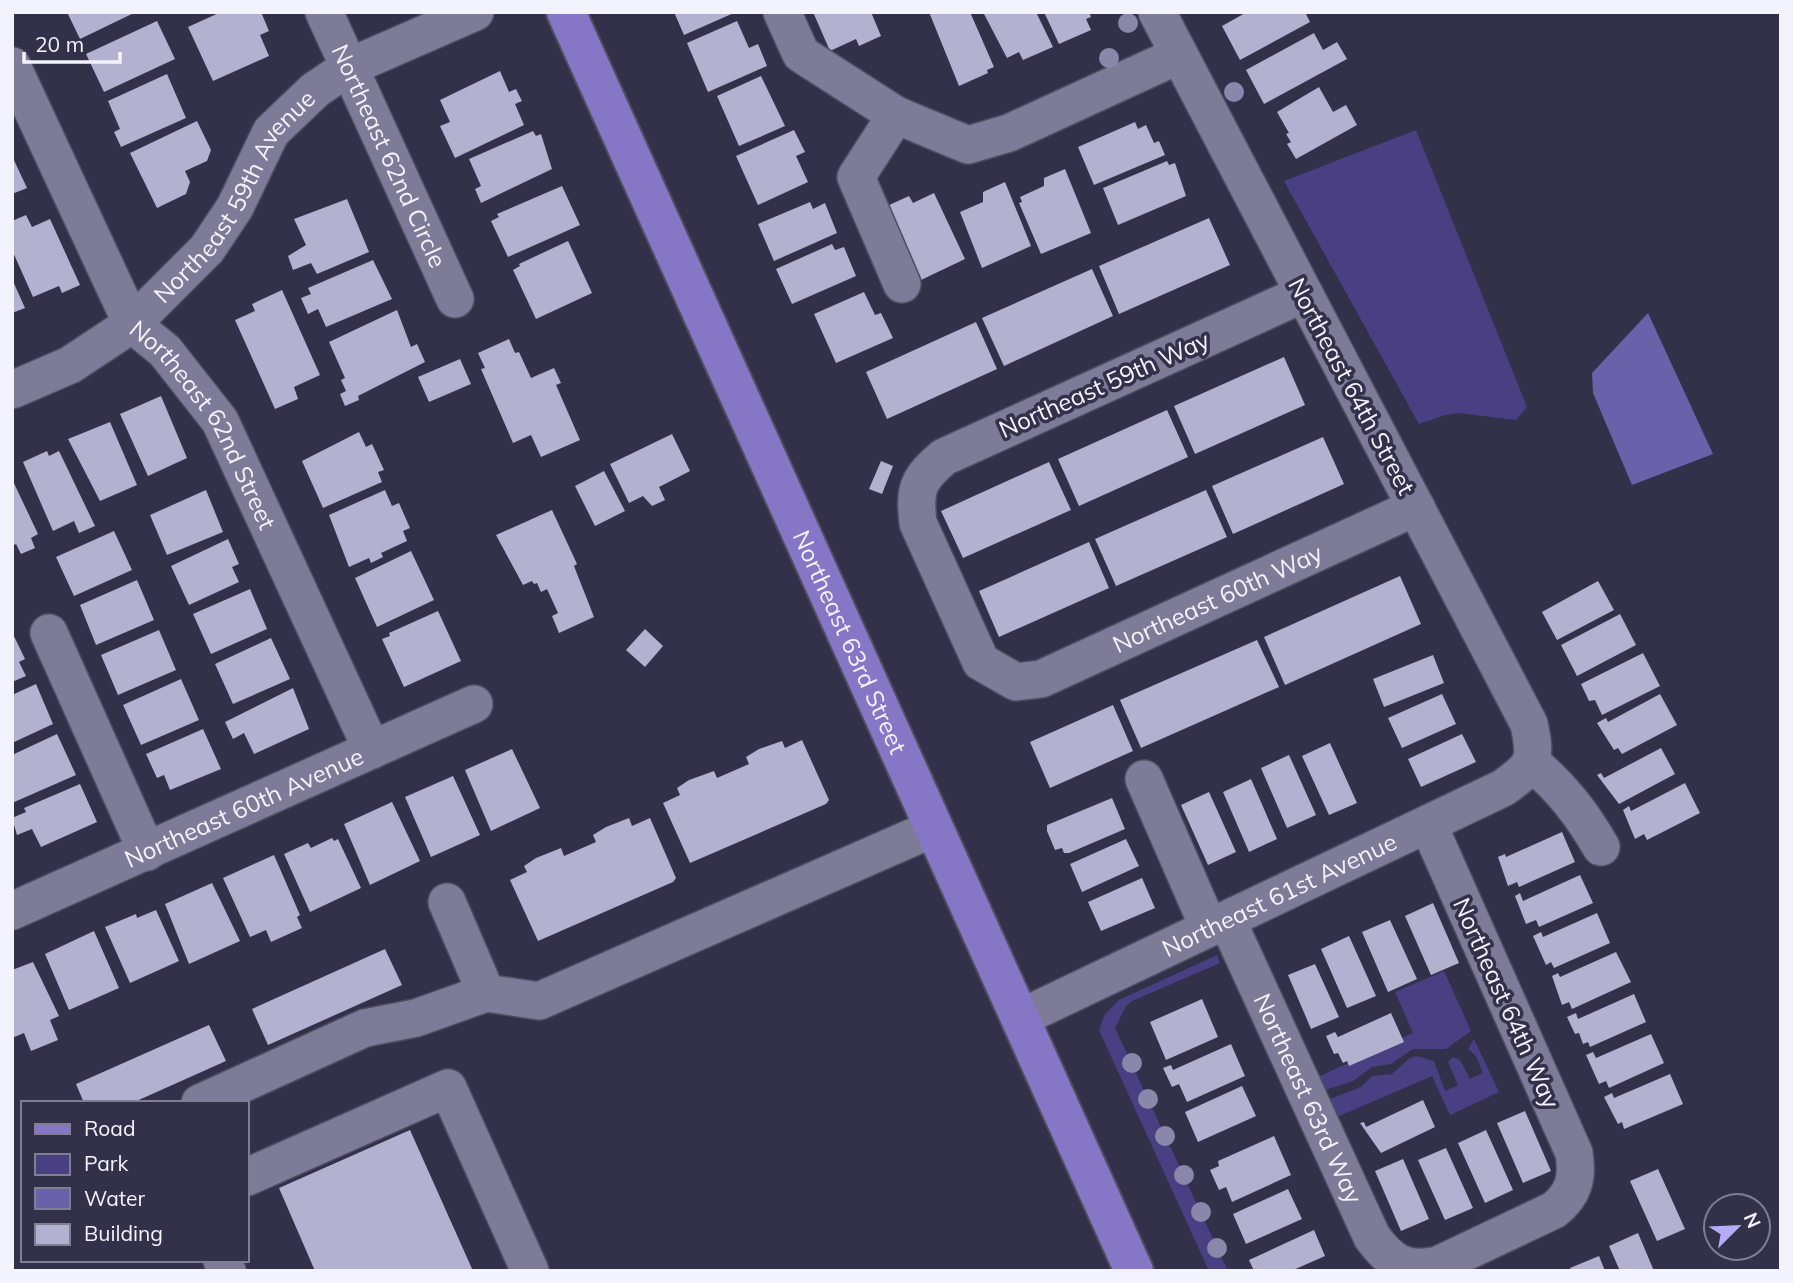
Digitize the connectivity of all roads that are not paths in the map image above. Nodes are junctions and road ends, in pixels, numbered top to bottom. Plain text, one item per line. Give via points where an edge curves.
1 (324, 12) edge
2 (474, 12) edge
3 (566, 12) edge
4 (782, 12) edge
5 (1157, 12) edge
6 (1179, 55) junction
7 (12, 66) edge
8 (349, 67) junction
9 (896, 115) junction
10 (902, 284) dead end
11 (1303, 293) junction
12 (455, 299) dead end
13 (132, 324) junction
14 (12, 390) edge
15 (1416, 508) junction
16 (49, 633) dead end
17 (1016, 682) joint
18 (474, 704) dead end
19 (372, 750) junction
20 (1532, 764) junction
21 (1144, 779) dead end
22 (1428, 824) junction
23 (934, 828) junction
24 (1601, 847) dead end
25 (147, 852) junction
26 (447, 902) dead end
27 (12, 911) edge
28 (1218, 924) junction
29 (486, 993) junction
30 (1020, 1018) junction
31 (204, 1101) edge
32 (248, 1177) edge
33 (1405, 1269) edge
34 (530, 1271) edge
35 (1134, 1271) edge

1 - 8 street, Northeast 62nd Circle
2 - 8 street, Northeast 59th Avenue
3 - 23 main road, Northeast 63rd Street
4 - 9 street via 801,54
5 - 6 street, Northeast 64th Street
6 - 9 street via 1009,134 968,145
6 - 11 street, Northeast 64th Street
7 - 13 street, Northeast 62nd Street
8 - 12 street, Northeast 62nd Circle
8 - 13 street, Northeast 59th Avenue via 315,90 271,132 235,207 207,249
9 - 10 street via 856,177
11 - 15 street, Northeast 64th Street
11 - 17 street, Northeast 59th Way via 944,457 922,476 916,504 918,523 981,662
13 - 14 street, Northeast 59th Avenue via 70,365
13 - 19 street, Northeast 62nd Street via 165,351 220,421
15 - 17 street, Northeast 60th Way via 1041,679
15 - 20 street, Northeast 64th Street via 1529,724 1535,750
16 - 25 street
18 - 19 street, Northeast 60th Avenue
19 - 25 street, Northeast 60th Avenue
20 - 22 street, Northeast 61st Avenue via 1503,788
20 - 24 street via 1578,809
21 - 28 street, Northeast 63rd Way
22 - 28 street, Northeast 61st Avenue
22 - 33 street, Northeast 64th Way via 1574,1153 1574,1183 1568,1199 1554,1210 1438,1265
23 - 29 street via 539,1001
23 - 30 main road, Northeast 63rd Street
25 - 27 street, Northeast 60th Avenue
26 - 29 street
28 - 30 street, Northeast 61st Avenue
28 - 33 street, Northeast 63rd Way via 1372,1237 1387,1257
29 - 31 street via 416,1018 365,1028
30 - 35 main road, Northeast 63rd Street
32 - 34 street via 448,1088

